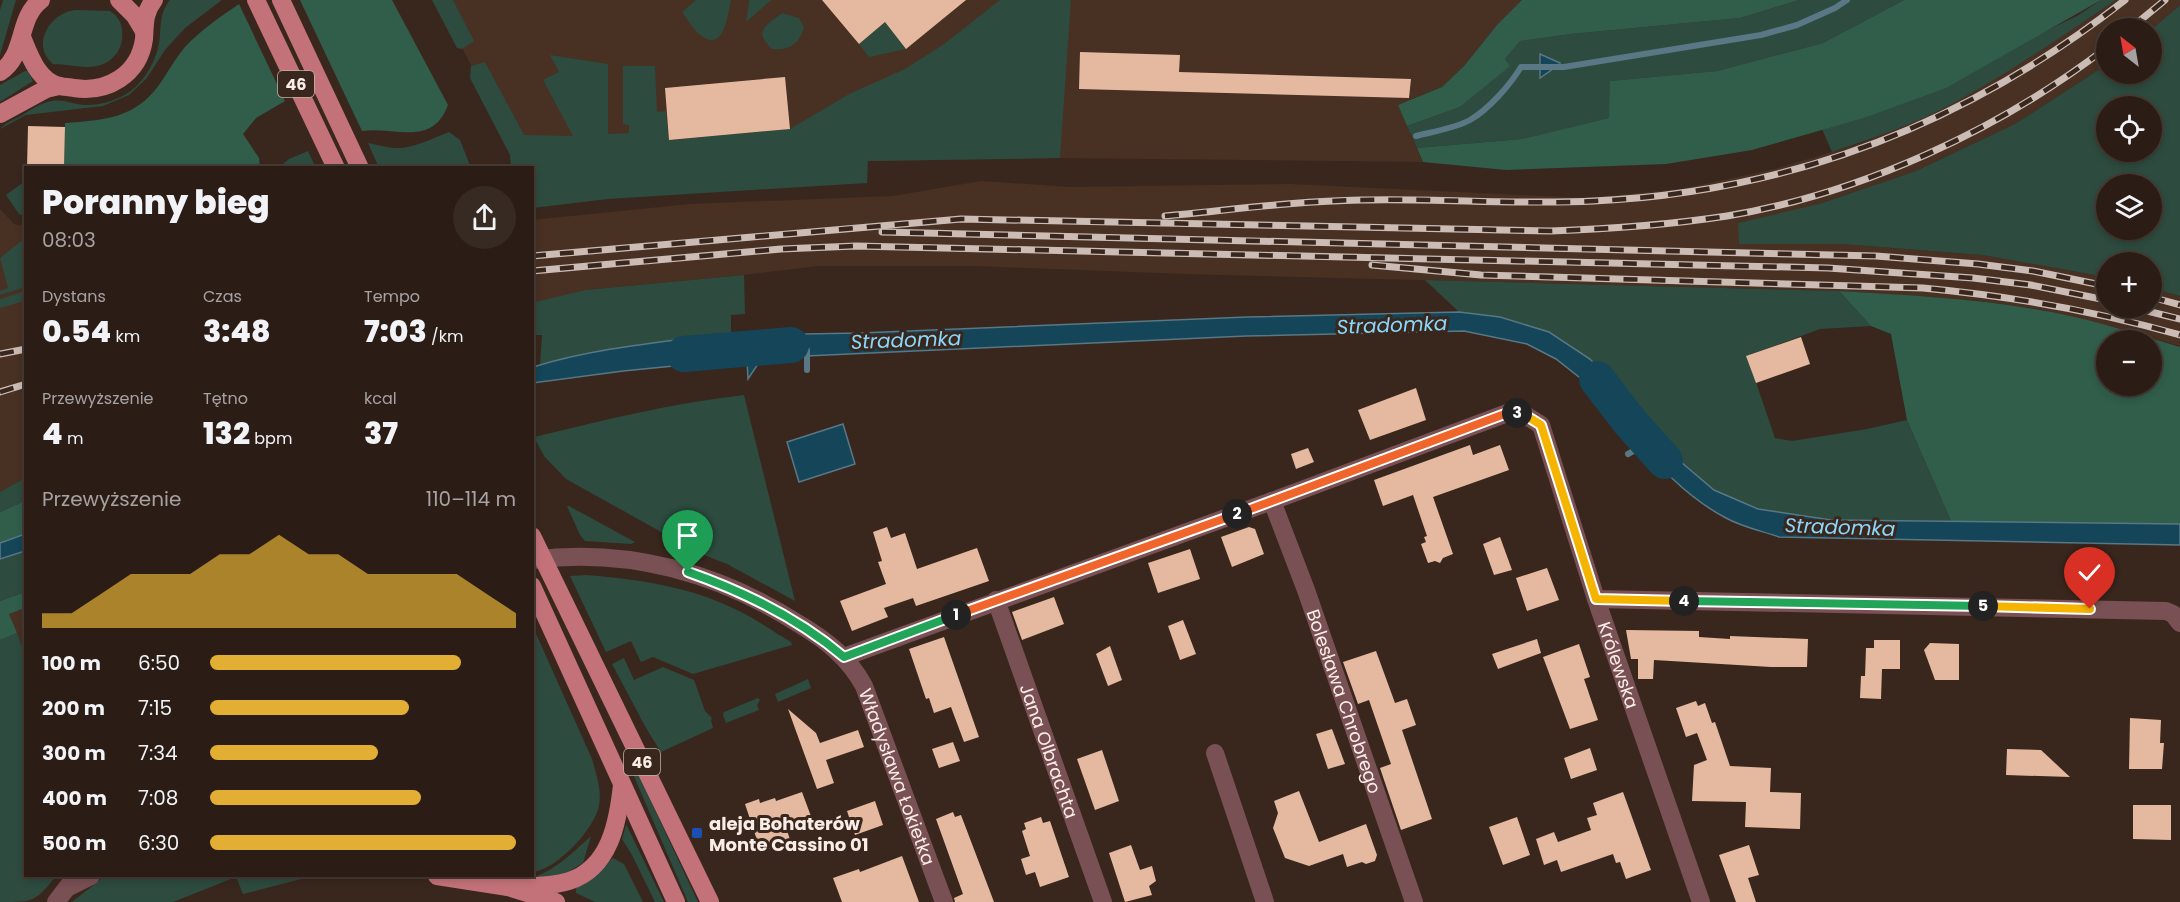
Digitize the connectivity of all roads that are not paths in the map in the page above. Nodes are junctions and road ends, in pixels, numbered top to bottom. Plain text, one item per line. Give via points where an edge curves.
1 (119, 0) edge
2 (154, 0) edge
3 (256, 0) edge
4 (281, 0) edge
5 (34, 3) edge
6 (144, 31) junction
7 (22, 37) junction
8 (0, 72) edge
9 (58, 86) junction
10 (0, 114) edge
11 (335, 166) edge
12 (359, 166) edge
13 (1272, 501) junction
14 (534, 540) edge
15 (534, 560) edge
16 (534, 590) edge
17 (1596, 599) junction
18 (996, 600) junction
19 (2180, 623) edge
20 (844, 657) junction
21 (1215, 753) dead end
22 (622, 784) junction
23 (89, 877) edge
24 (443, 877) edge
25 (508, 887) junction
26 (66, 889) edge
27 (556, 902) edge
28 (676, 902) edge
29 (710, 902) edge
30 (944, 902) edge
31 (1102, 902) edge
32 (1265, 902) edge
33 (1414, 902) edge
34 (1701, 902) edge

1 - 6 main road
2 - 6 main road via 146,15
3 - 11 main road, 46
4 - 12 main road, 46
5 - 7 main road
6 - 9 main road via 133,68 116,82 95,89
7 - 8 main road via 15,57
7 - 9 main road via 39,71
9 - 10 main road
13 - 17 street, Królewska via 1510,412 1525,415 1541,425
13 - 18 street
13 - 33 street, Bolesława Chrobrego
14 - 29 main road, 46
15 - 20 street, Władysława Łokietka via 602,557 688,572 746,593 815,634
16 - 22 main road, 46
17 - 19 street via 2166,611
17 - 34 street, Królewska
18 - 20 street
18 - 31 street, Jana Olbrachta
20 - 30 street, Władysława Łokietka via 856,670 871,702
21 - 32 street
22 - 25 main road via 613,837 595,864 570,880
22 - 28 main road, 46
23 - 26 street
24 - 25 main road
25 - 27 main road

